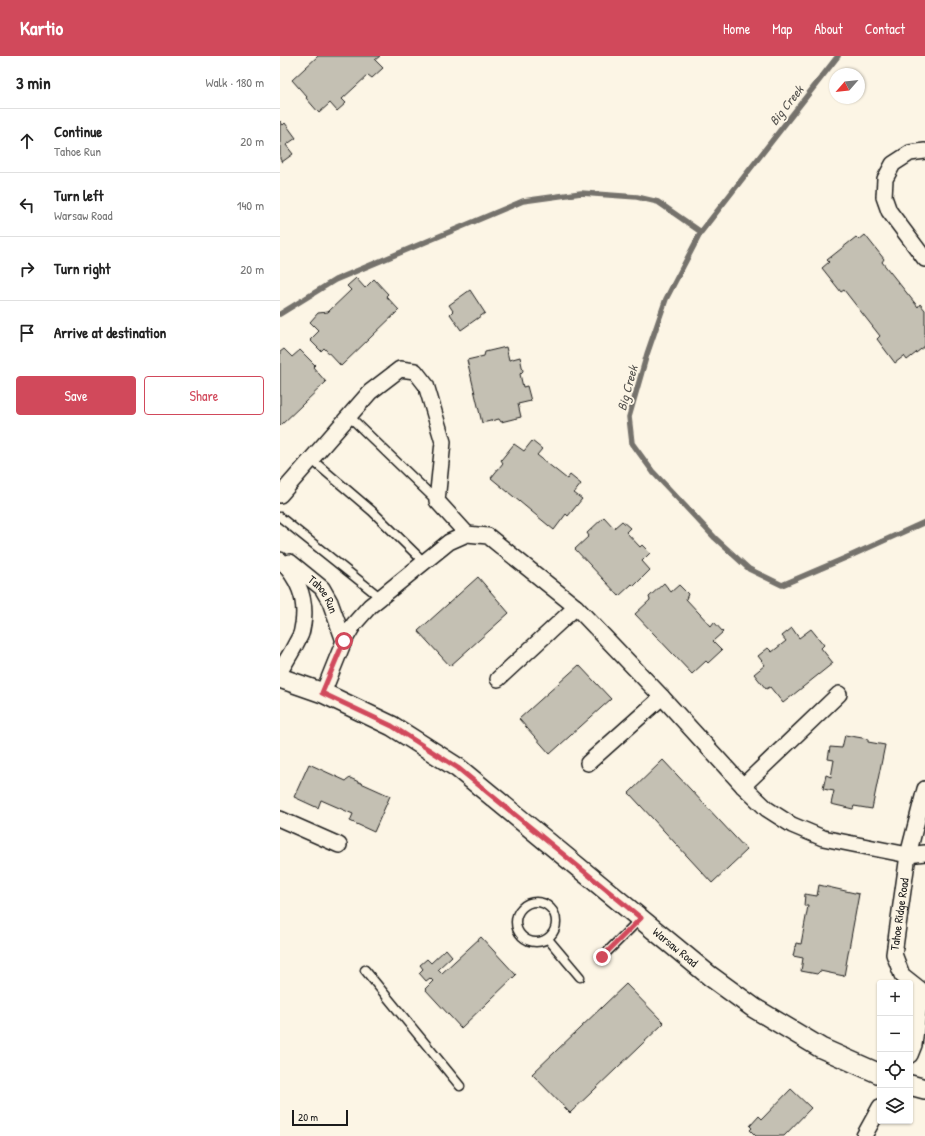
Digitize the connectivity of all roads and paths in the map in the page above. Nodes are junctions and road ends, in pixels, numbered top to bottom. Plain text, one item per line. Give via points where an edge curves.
1 (925, 150) edge
2 (925, 259) edge
3 (349, 416) junction
4 (311, 459) junction
5 (280, 495) edge
6 (437, 501) junction
7 (280, 517) edge
8 (467, 534) junction
9 (280, 554) edge
10 (280, 560) edge
11 (424, 562) junction
12 (381, 598) junction
13 (576, 607) junction
14 (344, 641) junction
15 (280, 672) edge
16 (280, 678) edge
17 (498, 679) dead end
18 (322, 693) junction
19 (839, 694) dead end
20 (662, 698) junction
21 (588, 763) dead end
22 (743, 786) junction
23 (925, 789) edge
24 (280, 819) edge
25 (339, 845) dead end
26 (925, 853) edge
27 (908, 855) junction
28 (641, 918) junction
29 (548, 939) junction
30 (602, 957) dead end
31 (365, 970) dead end
32 (580, 977) dead end
33 (923, 990) edge
34 (911, 1052) edge
35 (877, 1073) edge
36 (460, 1086) dead end
37 (913, 1086) edge
38 (925, 1089) edge
39 (877, 1112) edge
40 (864, 1136) edge

1 - 2 street via 910,153 893,164 885,180 884,197 889,211
3 - 4 street
3 - 6 lane
3 - 6 street via 370,392 400,369 415,371 426,385 443,442
4 - 5 street
4 - 11 lane via 372,511
6 - 8 street
7 - 12 lane
8 - 11 street via 449,542
8 - 13 street via 488,536
9 - 14 street, Tahoe Run via 322,588 330,602
10 - 15 street, Tahoe Run via 297,580 303,596 305,614 301,635
11 - 12 street
12 - 14 street via 354,624
13 - 17 street
13 - 20 street
14 - 18 street
16 - 18 street, Warsaw Road
18 - 28 street, Warsaw Road via 392,726 458,768
19 - 22 street
20 - 21 street
20 - 22 street
22 - 27 street via 767,809 792,825 823,838
23 - 27 street, Tahoe Ridge Road
24 - 25 street
26 - 27 street
27 - 33 street, Tahoe Ridge Road via 894,954 902,975
28 - 30 lane
28 - 35 street, Warsaw Road via 710,976 754,1008 821,1048
29 - 29 lane via 556,927 556,920 550,908 538,902 524,906 516,917 518,931 522,937 534,943
29 - 32 lane
31 - 36 lane
33 - 34 street, Tahoe Ridge Road
37 - 38 street
39 - 40 street

